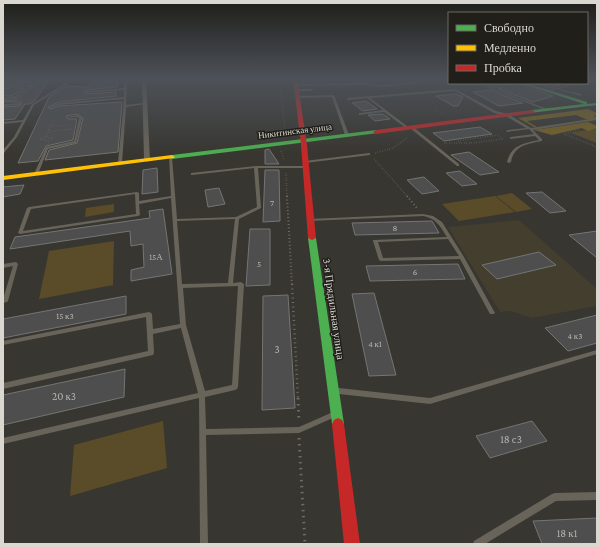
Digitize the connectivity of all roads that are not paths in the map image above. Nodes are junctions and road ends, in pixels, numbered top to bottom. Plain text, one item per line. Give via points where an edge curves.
1 (20, 104) dead end
2 (35, 104) edge
3 (61, 104) edge
4 (144, 104) joint
5 (298, 104) edge
6 (336, 104) edge
7 (375, 104) edge
8 (480, 104) edge
9 (531, 104) edge
10 (595, 104) edge
11 (3, 105) edge
12 (124, 106) joint
13 (50, 107) dead end
14 (548, 110) junction
15 (385, 111) junction
16 (360, 114) dead end
17 (506, 115) junction
18 (68, 117) dead end
19 (597, 119) edge
20 (24, 121) junction
21 (3, 123) edge
22 (411, 128) junction
23 (530, 128) junction
24 (506, 132) road end
25 (347, 135) junction
26 (536, 135) junction
27 (511, 138) dead end
28 (303, 140) junction
29 (5, 147) edge
30 (3, 152) edge
31 (369, 154) road end
32 (170, 157) junction
33 (147, 160) junction
34 (509, 162) dead end
35 (120, 163) junction
36 (305, 165) junction
37 (458, 165) dead end
38 (256, 167) junction
39 (36, 174) junction
40 (192, 174) dead end
41 (3, 178) edge
42 (173, 197) junction
43 (137, 203) junction
44 (237, 218) junction
45 (175, 220) junction
46 (309, 220) junction
47 (449, 238) junction
48 (462, 257) junction
49 (3, 266) edge
50 (230, 284) junction
51 (180, 286) junction
52 (3, 302) edge
53 (492, 313) dead end
54 (183, 325) junction
55 (150, 332) junction
56 (3, 343) edge
57 (597, 352) edge
58 (3, 386) edge
59 (334, 391) junction
60 (202, 394) junction
61 (337, 413) junction
62 (203, 432) junction
63 (3, 441) edge
64 (597, 496) edge
65 (204, 544) edge
66 (352, 544) edge
67 (478, 544) edge

1 - 11 lane
2 - 20 lane
3 - 13 lane
4 - 12 lane
4 - 33 street
5 - 28 street, 3-я Прядильная улица
6 - 25 lane
7 - 15 lane
8 - 17 lane
9 - 14 lane
10 - 14 street, Никитинская улица
12 - 35 lane
14 - 17 street, Никитинская улица
15 - 16 lane
15 - 22 lane
17 - 22 street, Никитинская улица
17 - 23 lane
18 - 39 lane via 80,117 73,143 47,148
19 - 23 lane
20 - 21 lane
20 - 29 lane via 15,137
22 - 25 street, Никитинская улица
22 - 37 lane
23 - 24 lane
23 - 26 lane
25 - 28 street, Никитинская улица
26 - 27 lane
26 - 34 lane via 541,140 516,147 509,155
28 - 32 street, Никитинская улица
28 - 36 street, 3-я Прядильная улица
29 - 30 lane
31 - 36 lane
32 - 33 street, Никитинская улица
32 - 42 lane
33 - 35 street, Никитинская улица
35 - 39 street, Никитинская улица
36 - 38 lane via 286,168
36 - 46 street, 3-я Прядильная улица
38 - 40 lane
38 - 44 lane via 259,208
39 - 41 street, Никитинская улица
42 - 43 lane
42 - 45 lane
43 - 43 lane via 138,215 20,233 29,208 137,193
44 - 45 lane
44 - 50 lane
45 - 51 lane
46 - 47 lane via 423,215 432,217 440,223
46 - 59 street, 3-я Прядильная улица
47 - 48 lane
47 - 48 lane via 375,241 381,260
48 - 53 lane
49 - 52 lane via 16,264
50 - 51 lane
50 - 60 lane via 241,284 235,387
51 - 54 lane
54 - 55 lane
54 - 60 lane
55 - 56 lane via 149,314
55 - 58 lane via 151,353
57 - 59 lane via 430,401
59 - 61 street, 3-я Прядильная улица
60 - 62 lane
60 - 63 lane
61 - 62 lane via 299,430
61 - 66 street, 3-я Прядильная улица
62 - 65 lane
64 - 67 lane via 555,497

